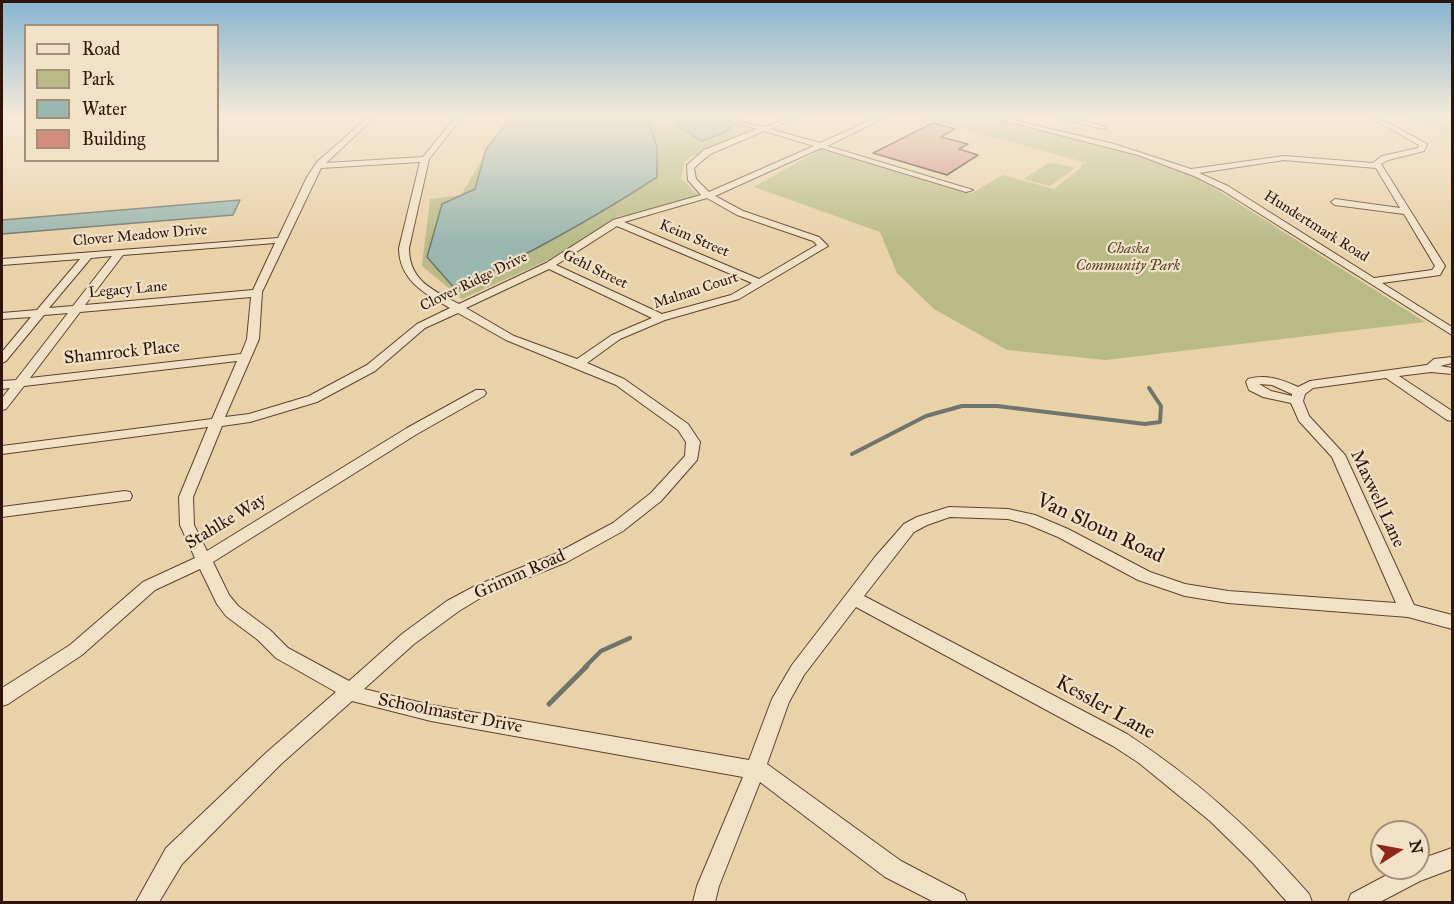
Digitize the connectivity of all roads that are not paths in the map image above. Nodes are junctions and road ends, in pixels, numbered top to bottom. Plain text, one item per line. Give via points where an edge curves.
1 (326, 159) edge
2 (422, 159) edge
3 (425, 159) edge
4 (698, 159) edge
5 (792, 159) edge
6 (864, 159) edge
7 (1162, 159) edge
8 (1276, 159) edge
9 (1298, 159) edge
10 (1382, 159) edge
11 (319, 166) junction
12 (1377, 166) junction
13 (1192, 171) junction
14 (969, 190) dead end
15 (707, 196) junction
16 (1335, 202) dead end
17 (1408, 212) junction
18 (616, 222) junction
19 (282, 240) junction
20 (120, 253) junction
21 (88, 255) junction
22 (2, 262) edge
23 (549, 265) junction
24 (1373, 281) junction
25 (760, 283) junction
26 (257, 293) junction
27 (457, 308) junction
28 (74, 310) junction
29 (39, 313) junction
30 (2, 316) edge
31 (661, 318) junction
32 (1452, 332) edge
33 (246, 357) junction
34 (2, 359) edge
35 (1452, 360) edge
36 (578, 364) junction
37 (1431, 368) junction
38 (1452, 371) edge
39 (1388, 374) junction
40 (18, 383) junction
41 (2, 385) edge
42 (480, 393) dead end
43 (2, 406) edge
44 (1452, 417) edge
45 (216, 423) junction
46 (2, 450) edge
47 (125, 496) dead end
48 (2, 512) edge
49 (203, 561) junction
50 (854, 598) junction
51 (1408, 610) junction
52 (1452, 622) edge
53 (350, 690) junction
54 (2, 698) edge
55 (755, 771) junction
56 (1452, 859) edge
57 (147, 903) edge
58 (704, 903) edge
59 (956, 903) edge
60 (1301, 903) edge
61 (1359, 903) edge

1 - 11 street, Schoolmaster Drive
2 - 11 street
3 - 27 street, Grimm Road via 404,260 419,284
4 - 15 street via 690,168 689,179
5 - 15 street, Clover Ridge Drive
6 - 14 street
7 - 13 street, Hundertmark Road
8 - 13 street
9 - 12 street
10 - 12 street
11 - 19 street, Schoolmaster Drive
12 - 17 street
13 - 24 street, Hundertmark Road
15 - 18 street, Clover Ridge Drive
15 - 25 street, Malnau Court via 816,239 827,247
16 - 17 street
17 - 24 street via 1440,266 1436,273
18 - 23 street, Clover Ridge Drive
18 - 25 street, Keim Street
19 - 20 street, Clover Meadow Drive
19 - 26 street, Schoolmaster Drive
20 - 21 street, Clover Meadow Drive
20 - 28 street
21 - 22 street, Clover Meadow Drive
21 - 29 street
23 - 27 street, Clover Ridge Drive
23 - 31 street, Gehl Street
24 - 32 street, Hundertmark Road
25 - 31 street, Malnau Court via 722,302
26 - 28 street, Legacy Lane
26 - 33 street, Schoolmaster Drive via 253,339
27 - 36 street, Grimm Road via 510,338
27 - 45 street, Clover Ridge Drive via 421,326 371,368 332,391 276,412
28 - 29 street, Legacy Lane
28 - 40 street
29 - 30 street, Legacy Lane
29 - 34 street
31 - 36 street, Malnau Court via 616,337
33 - 40 street, Shamrock Place
33 - 45 street, Schoolmaster Drive
35 - 37 street, Maxwell Lane via 1438,361
36 - 53 street, Grimm Road via 620,382 683,427 693,442 692,457 656,497 618,527 561,558 490,586 453,606
37 - 38 street
37 - 39 street, Maxwell Lane
39 - 44 street
39 - 51 street, Maxwell Lane via 1310,385 1298,396 1304,418 1338,455
40 - 41 street, Shamrock Place
40 - 43 street
42 - 49 street, Stahlke Way
45 - 46 street, Clover Ridge Drive
45 - 49 street, Schoolmaster Drive via 186,497 187,525
47 - 48 street
49 - 53 street, Schoolmaster Drive via 223,599 241,619 282,653
49 - 54 street, Stahlke Way via 149,586 76,650
50 - 51 street, Van Sloun Road via 909,528 949,512 982,511 1030,519 1144,576 1185,590 1228,597
50 - 55 street, Van Sloun Road via 817,643 786,690
50 - 60 street, Kessler Lane via 1120,740 1161,766 1246,840
51 - 52 street, Van Sloun Road
53 - 55 street, Schoolmaster Drive via 360,696 431,713
53 - 57 street, Grimm Road via 174,856
55 - 58 street, Van Sloun Road
55 - 59 street, Schoolmaster Drive via 761,771 893,869
56 - 61 street via 1415,872

